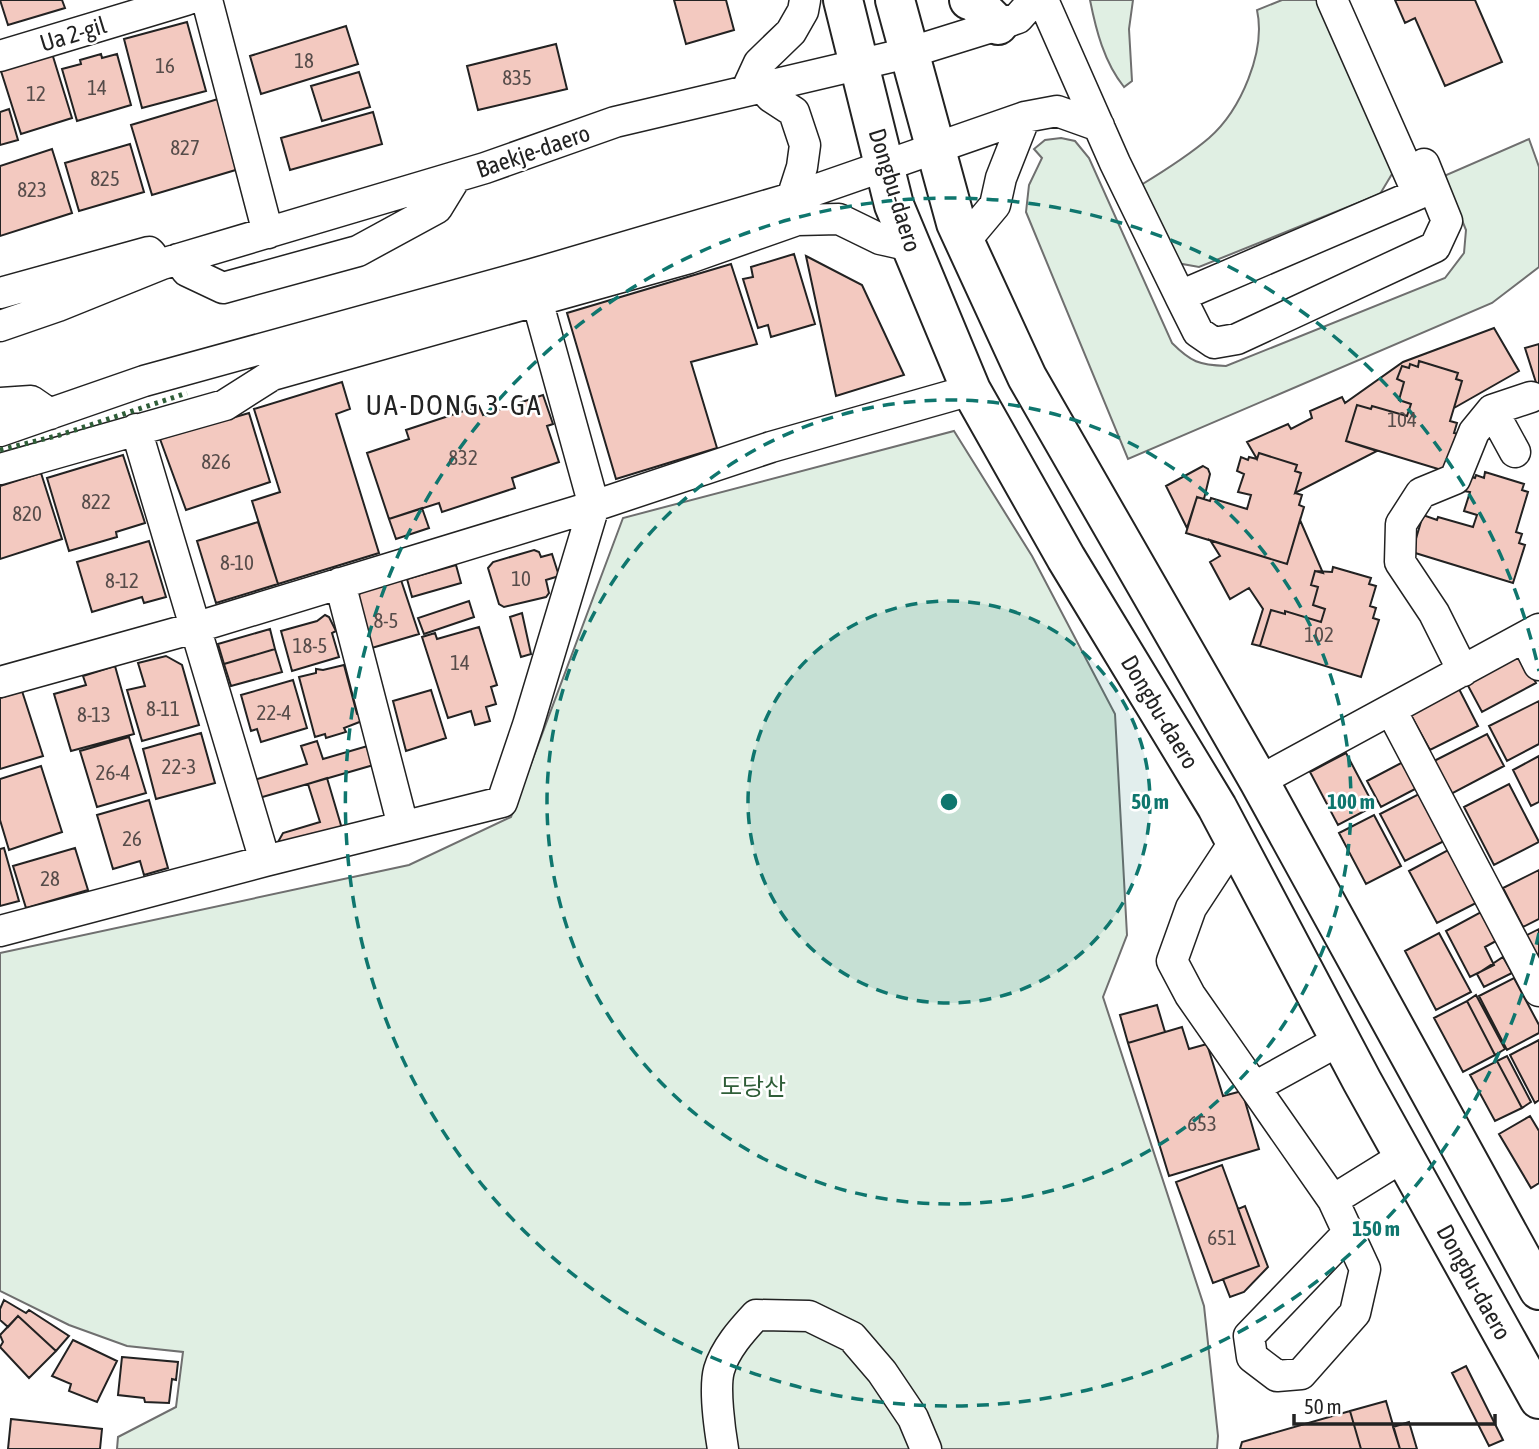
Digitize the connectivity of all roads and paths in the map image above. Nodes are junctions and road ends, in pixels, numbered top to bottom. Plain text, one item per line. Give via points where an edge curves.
1 (186, 0) edge
2 (207, 0) edge
3 (805, 0) edge
4 (843, 0) edge
5 (895, 0) edge
6 (969, 0) edge
7 (1034, 0) edge
8 (1044, 0) edge
9 (1332, 0) edge
10 (1352, 0) edge
11 (998, 25) junction
12 (908, 53) junction
13 (0, 56) edge
14 (859, 64) junction
15 (754, 88) junction
16 (1026, 117) junction
17 (1099, 126) junction
18 (935, 148) junction
19 (884, 166) junction
20 (456, 177) junction
21 (792, 198) junction
22 (268, 233) junction
23 (964, 242) junction
24 (632, 246) junction
25 (911, 246) junction
26 (689, 258) junction
27 (170, 261) junction
28 (597, 284) junction
29 (0, 293) edge
30 (1180, 296) junction
31 (537, 300) junction
32 (0, 326) edge
33 (311, 336) junction
34 (362, 350) junction
35 (272, 375) junction
36 (971, 390) junction
37 (1531, 397) dead end
38 (0, 403) edge
39 (1492, 410) junction
40 (50, 414) junction
41 (136, 429) junction
42 (0, 431) edge
43 (1515, 452) dead end
44 (0, 469) edge
45 (594, 506) junction
46 (340, 583) junction
47 (1401, 607) dead end
48 (1434, 613) junction
49 (194, 628) junction
50 (1532, 633) edge
51 (1539, 665) edge
52 (1463, 671) junction
53 (0, 682) edge
54 (1391, 710) junction
55 (1259, 781) junction
56 (403, 826) junction
57 (1235, 841) junction
58 (265, 861) junction
59 (0, 931) edge
60 (1539, 991) edge
61 (1340, 1040) junction
62 (1255, 1087) junction
63 (1404, 1156) junction
64 (1333, 1200) junction
65 (1349, 1232) junction
66 (1538, 1285) edge
67 (1539, 1399) edge
68 (723, 1449) edge
69 (926, 1449) edge

1 - 13 street, Ua 2-gil
2 - 22 street
3 - 15 street via 791,32 759,63
4 - 14 main road, Dongbu-daero
5 - 12 main road, Dongbu-daero
6 - 11 main road
7 - 11 street, Baekje-daero via 1018,18
8 - 17 street
9 - 30 street via 1418,194
10 - 30 street via 1447,221 1435,247 1237,339 1214,343 1198,332
11 - 12 street, Baekje-daero
12 - 14 street, Baekje-daero
12 - 18 main road, Dongbu-daero
14 - 15 street, Baekje-daero
14 - 19 main road, Dongbu-daero
15 - 20 street, Baekje-daero via 615,122
15 - 21 street via 794,112 805,145
16 - 17 street via 1057,111
16 - 18 street
16 - 23 street via 995,205
17 - 30 street
18 - 19 street
18 - 23 main road, Dongbu-daero
19 - 21 street
19 - 25 main road, Dongbu-daero
20 - 22 street, Baekje-daero
20 - 27 street via 437,208 358,251 223,288
21 - 24 street
22 - 27 street, Baekje-daero
23 - 55 main road, Dongbu-daero via 1027,377
24 - 26 street
24 - 28 street
24 - 33 street
25 - 26 street via 880,239 839,219 797,220
25 - 36 main road, Dongbu-daero
26 - 28 street
27 - 29 street, Baekje-daero via 149,252
27 - 32 street, Baekje-daero
28 - 31 street
31 - 34 street
31 - 45 street
33 - 34 street
33 - 35 street
33 - 40 street via 144,381
34 - 35 street
35 - 41 street via 225,405
36 - 45 street via 771,447
36 - 57 main road, Dongbu-daero
37 - 39 street
38 - 40 street via 31,401
39 - 43 street
39 - 48 street via 1475,432 1455,479 1420,493 1401,524 1400,562
40 - 42 street
41 - 44 street
41 - 49 street
45 - 46 street
45 - 56 street via 502,802
46 - 49 street
46 - 56 street
47 - 48 street
48 - 52 street
49 - 53 street
49 - 58 street
50 - 51 street
50 - 52 street
52 - 54 street
54 - 55 street
54 - 60 street
55 - 66 main road, Dongbu-daero
56 - 58 street
57 - 61 main road, Dongbu-daero
57 - 62 street via 1191,908 1172,961 1190,995
58 - 59 street
61 - 62 street
61 - 63 main road, Dongbu-daero
62 - 64 street
63 - 64 street
63 - 67 main road, Dongbu-daero
64 - 65 street
65 - 65 street via 1366,1269 1355,1313 1301,1374 1277,1376 1252,1357 1248,1336
68 - 69 street via 719,1371 737,1336 756,1315 809,1316 852,1337 913,1418

